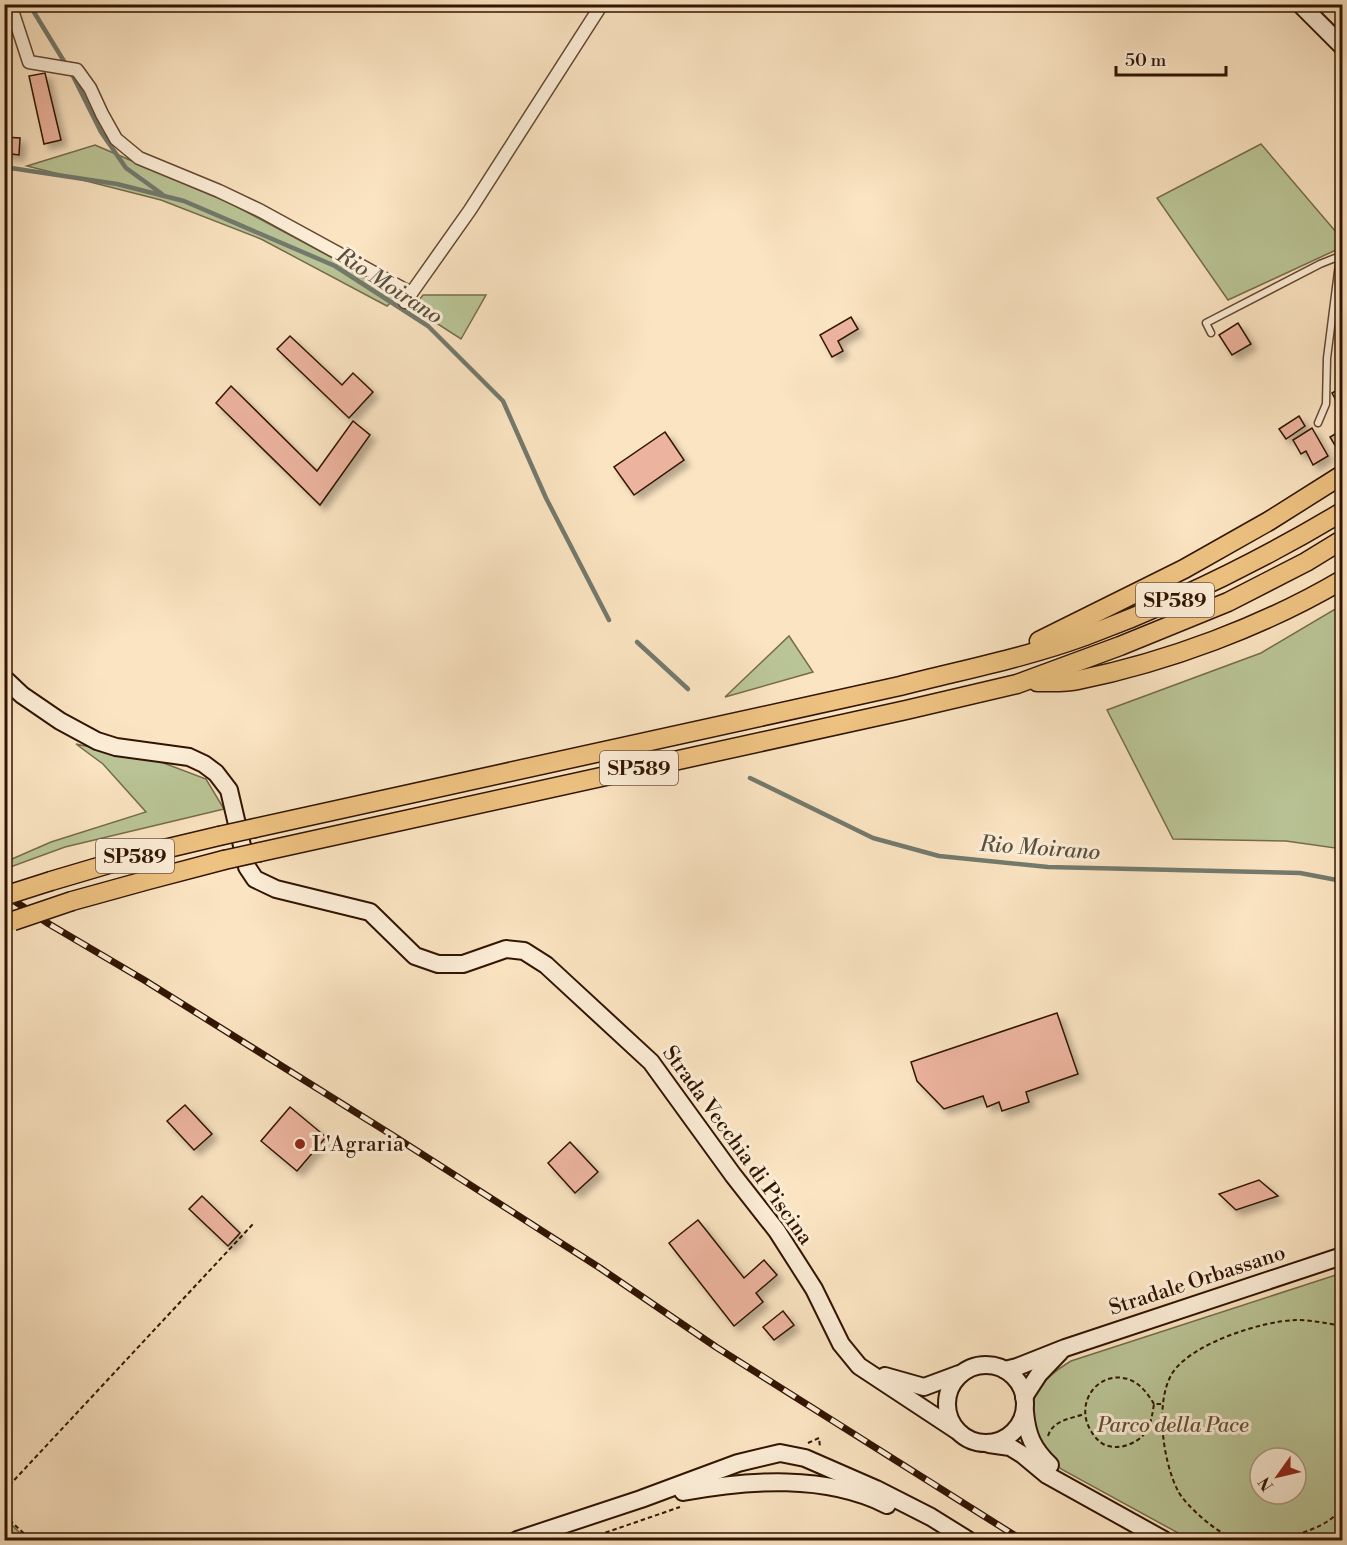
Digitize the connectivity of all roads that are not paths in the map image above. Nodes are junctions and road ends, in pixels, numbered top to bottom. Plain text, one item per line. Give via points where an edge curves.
1 (10, 4) edge
2 (602, 4) edge
3 (1300, 4) edge
4 (1342, 46) edge
5 (1341, 255) edge
6 (1211, 333) dead end
7 (1318, 423) dead end
8 (1342, 475) edge
9 (1342, 512) edge
10 (1342, 540) edge
11 (1342, 580) edge
12 (996, 662) junction
13 (4, 678) edge
14 (1017, 684) junction
15 (4, 896) edge
16 (9, 923) edge
17 (1342, 1256) edge
18 (1065, 1348) junction
19 (859, 1366) junction
20 (1005, 1370) junction
21 (959, 1374) junction
22 (1024, 1402) junction
23 (956, 1430) junction
24 (980, 1443) junction
25 (641, 1499) junction
26 (1107, 1510) junction
27 (517, 1540) edge
28 (957, 1540) edge
29 (968, 1540) edge
30 (1164, 1540) edge

1 - 2 street via 29,62 77,70 116,139 139,158 261,211 408,298 470,210
3 - 4 street
5 - 6 lane via 1206,323
5 - 7 lane via 1327,358 1326,404
8 - 12 main road via 1184,568
9 - 12 main road, SP589 via 1192,593 1084,636
10 - 14 main road, SP589 via 1228,602
11 - 14 main road via 1275,616 1165,658 1076,680
12 - 15 main road, SP589, bridge via 747,721 219,836
13 - 19 street, Strada Vecchia di Piscina via 41,708 97,741 189,757 216,773 229,790 247,867 255,879 276,889 370,912 415,956 438,964 463,964 506,949 524,951 546,965 651,1062 777,1231 814,1289 841,1344
14 - 16 main road, SP589, bridge via 260,852 147,879
17 - 18 street, Stradale Orbassano
18 - 20 street, Stradale Orbassano
18 - 22 street, Stradale Orbassano via 1039,1374
19 - 21 street via 924,1387
19 - 23 street
20 - 21 street via 983,1364
20 - 22 street via 1021,1386
21 - 23 street via 947,1395 946,1408
22 - 24 street via 1022,1420 1014,1431 992,1443
22 - 26 street via 1026,1430 1040,1456
23 - 24 street
24 - 26 street via 1010,1448
25 - 27 street
25 - 28 street via 708,1487 803,1483 878,1501
25 - 29 street via 738,1463 780,1453 805,1458 876,1489
26 - 30 street

